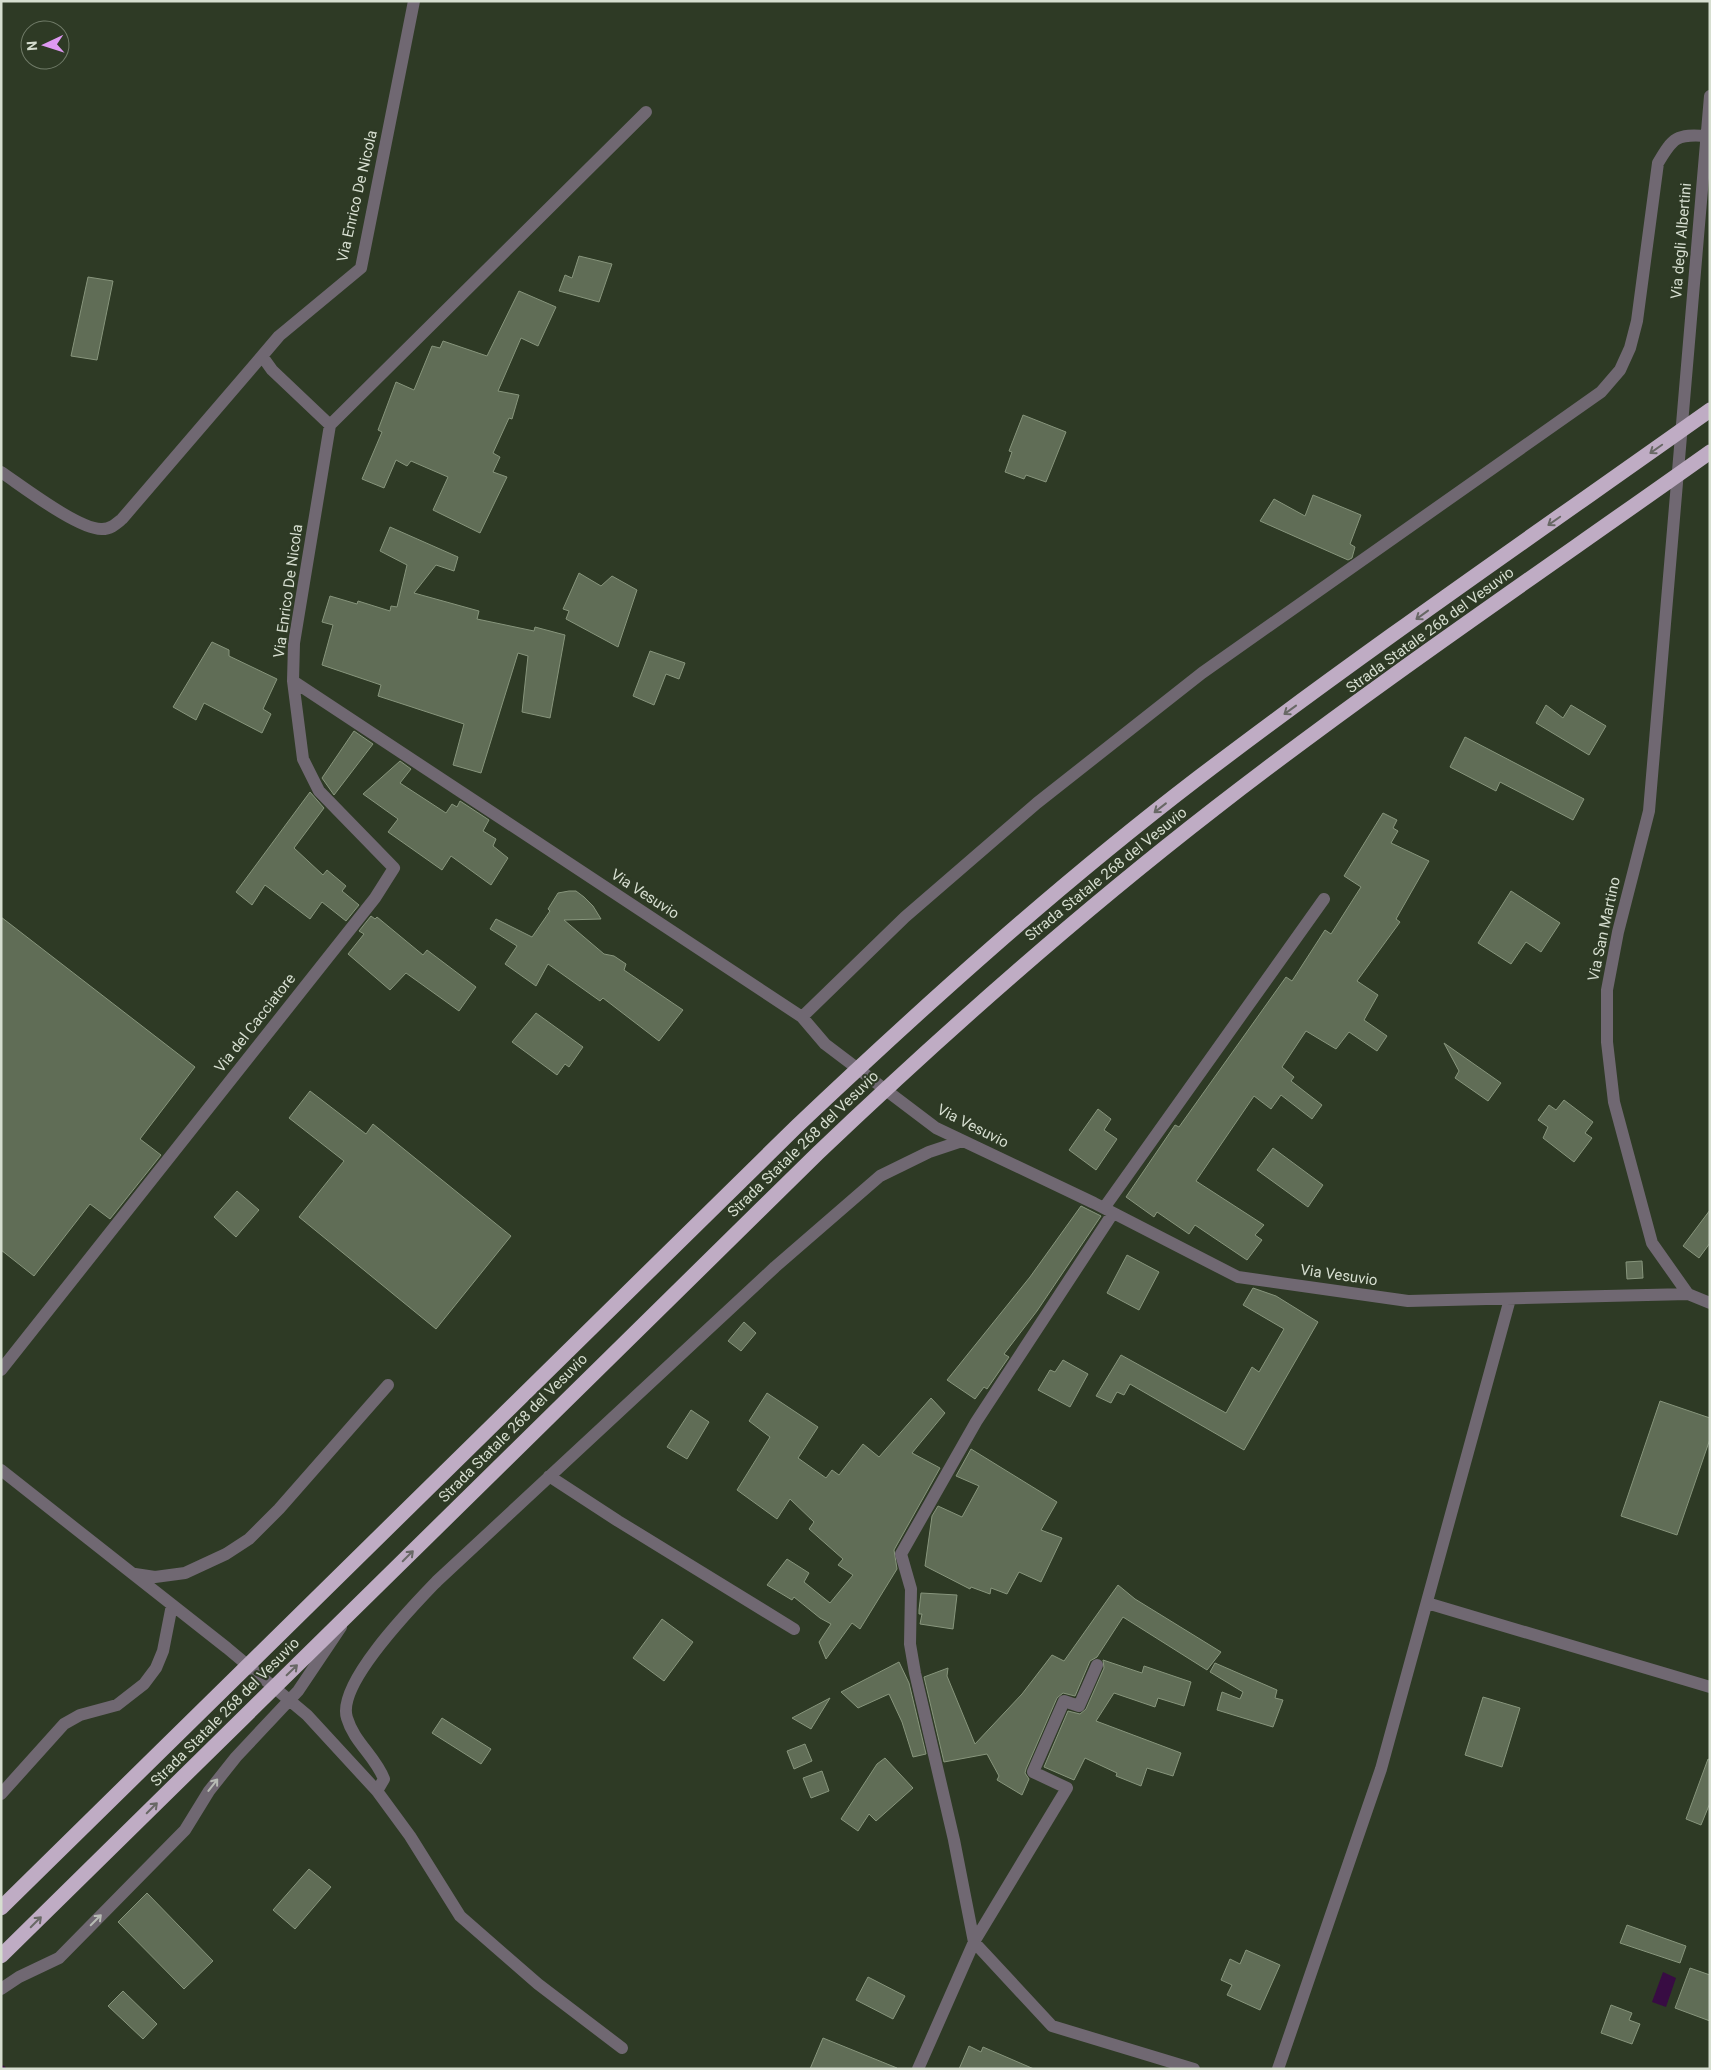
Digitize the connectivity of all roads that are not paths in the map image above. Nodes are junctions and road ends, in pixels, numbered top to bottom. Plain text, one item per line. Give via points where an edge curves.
1 (414, 1) edge
2 (1710, 96) edge
3 (646, 112) dead end
4 (1706, 136) junction
5 (262, 356) junction
6 (1710, 410) edge
7 (326, 421) junction
8 (1710, 452) edge
9 (1, 472) edge
10 (1673, 535) joint
11 (293, 681) junction
12 (1324, 899) dead end
13 (802, 1017) junction
14 (962, 1141) junction
15 (1109, 1210) junction
16 (1688, 1294) junction
17 (1510, 1298) junction
18 (1710, 1303) edge
19 (1, 1370) edge
20 (388, 1385) dead end
21 (1, 1470) edge
22 (549, 1476) junction
23 (133, 1574) junction
24 (1427, 1602) junction
25 (172, 1605) junction
26 (353, 1611) junction
27 (794, 1629) dead end
28 (1097, 1665) dead end
29 (1710, 1687) edge
30 (377, 1791) junction
31 (1, 1794) edge
32 (1, 1908) edge
33 (974, 1942) junction
34 (1, 1956) edge
35 (1, 1989) edge
36 (622, 2048) dead end
37 (918, 2069) edge
38 (1194, 2069) edge
39 (1278, 2069) edge

1 - 5 street, Via Enrico De Nicola via 361,268 279,336
2 - 4 street, Via degli Albertini
3 - 7 street
4 - 10 street, Via degli Albertini
4 - 13 street via 1682,135 1669,143 1658,163 1638,321 1620,370 1601,392 1202,673 1037,803 905,917
5 - 7 street via 272,370
5 - 9 street, Via Enrico De Nicola via 112,527 98,529 80,524
6 -> 32 highway, Strada Statale 268 del Vesuvio via 1198,778 1001,938 797,1126
7 - 11 street, Via Enrico De Nicola via 294,643
26 -> 8 highway, Strada Statale 268 del Vesuvio via 818,1153 1022,966 1216,807
10 - 16 street, Via San Martino via 1649,811 1618,932 1607,990 1608,1042 1614,1102 1652,1243
11 - 13 street, Via Vesuvio
11 - 19 street, Via del Cacciatore via 303,758 320,791 394,868 374,898
12 - 15 street
13 - 14 street, Via Vesuvio via 826,1044 907,1107 936,1128
14 - 15 street, Via Vesuvio
14 - 22 street via 929,1152 880,1176 774,1267
15 - 17 street, Via Vesuvio via 1238,1277 1408,1301
15 - 33 street via 976,1422 900,1554 911,1589 910,1644 915,1673
16 - 17 street, Via Vesuvio
16 - 18 street
17 - 24 street
20 - 23 street via 279,1509 248,1539 226,1554 185,1573 155,1578
21 - 23 street
22 - 27 street
22 - 30 street via 430,1588 387,1635 350,1690 346,1716 360,1744 378,1763 384,1779
23 - 25 street
24 - 29 street
24 - 39 street via 1381,1769
25 - 30 street via 307,1715
25 - 31 street via 163,1651 144,1684 117,1705 80,1715 64,1724
34 -> 26 highway, Strada Statale 268 del Vesuvio
35 -> 26 street via 59,1958 185,1830 230,1764 298,1691
28 - 33 street via 1079,1706 1064,1701 1033,1772 1067,1788
30 - 36 street via 410,1836 460,1916 538,1984
33 - 37 street
33 - 38 street via 1052,2026

